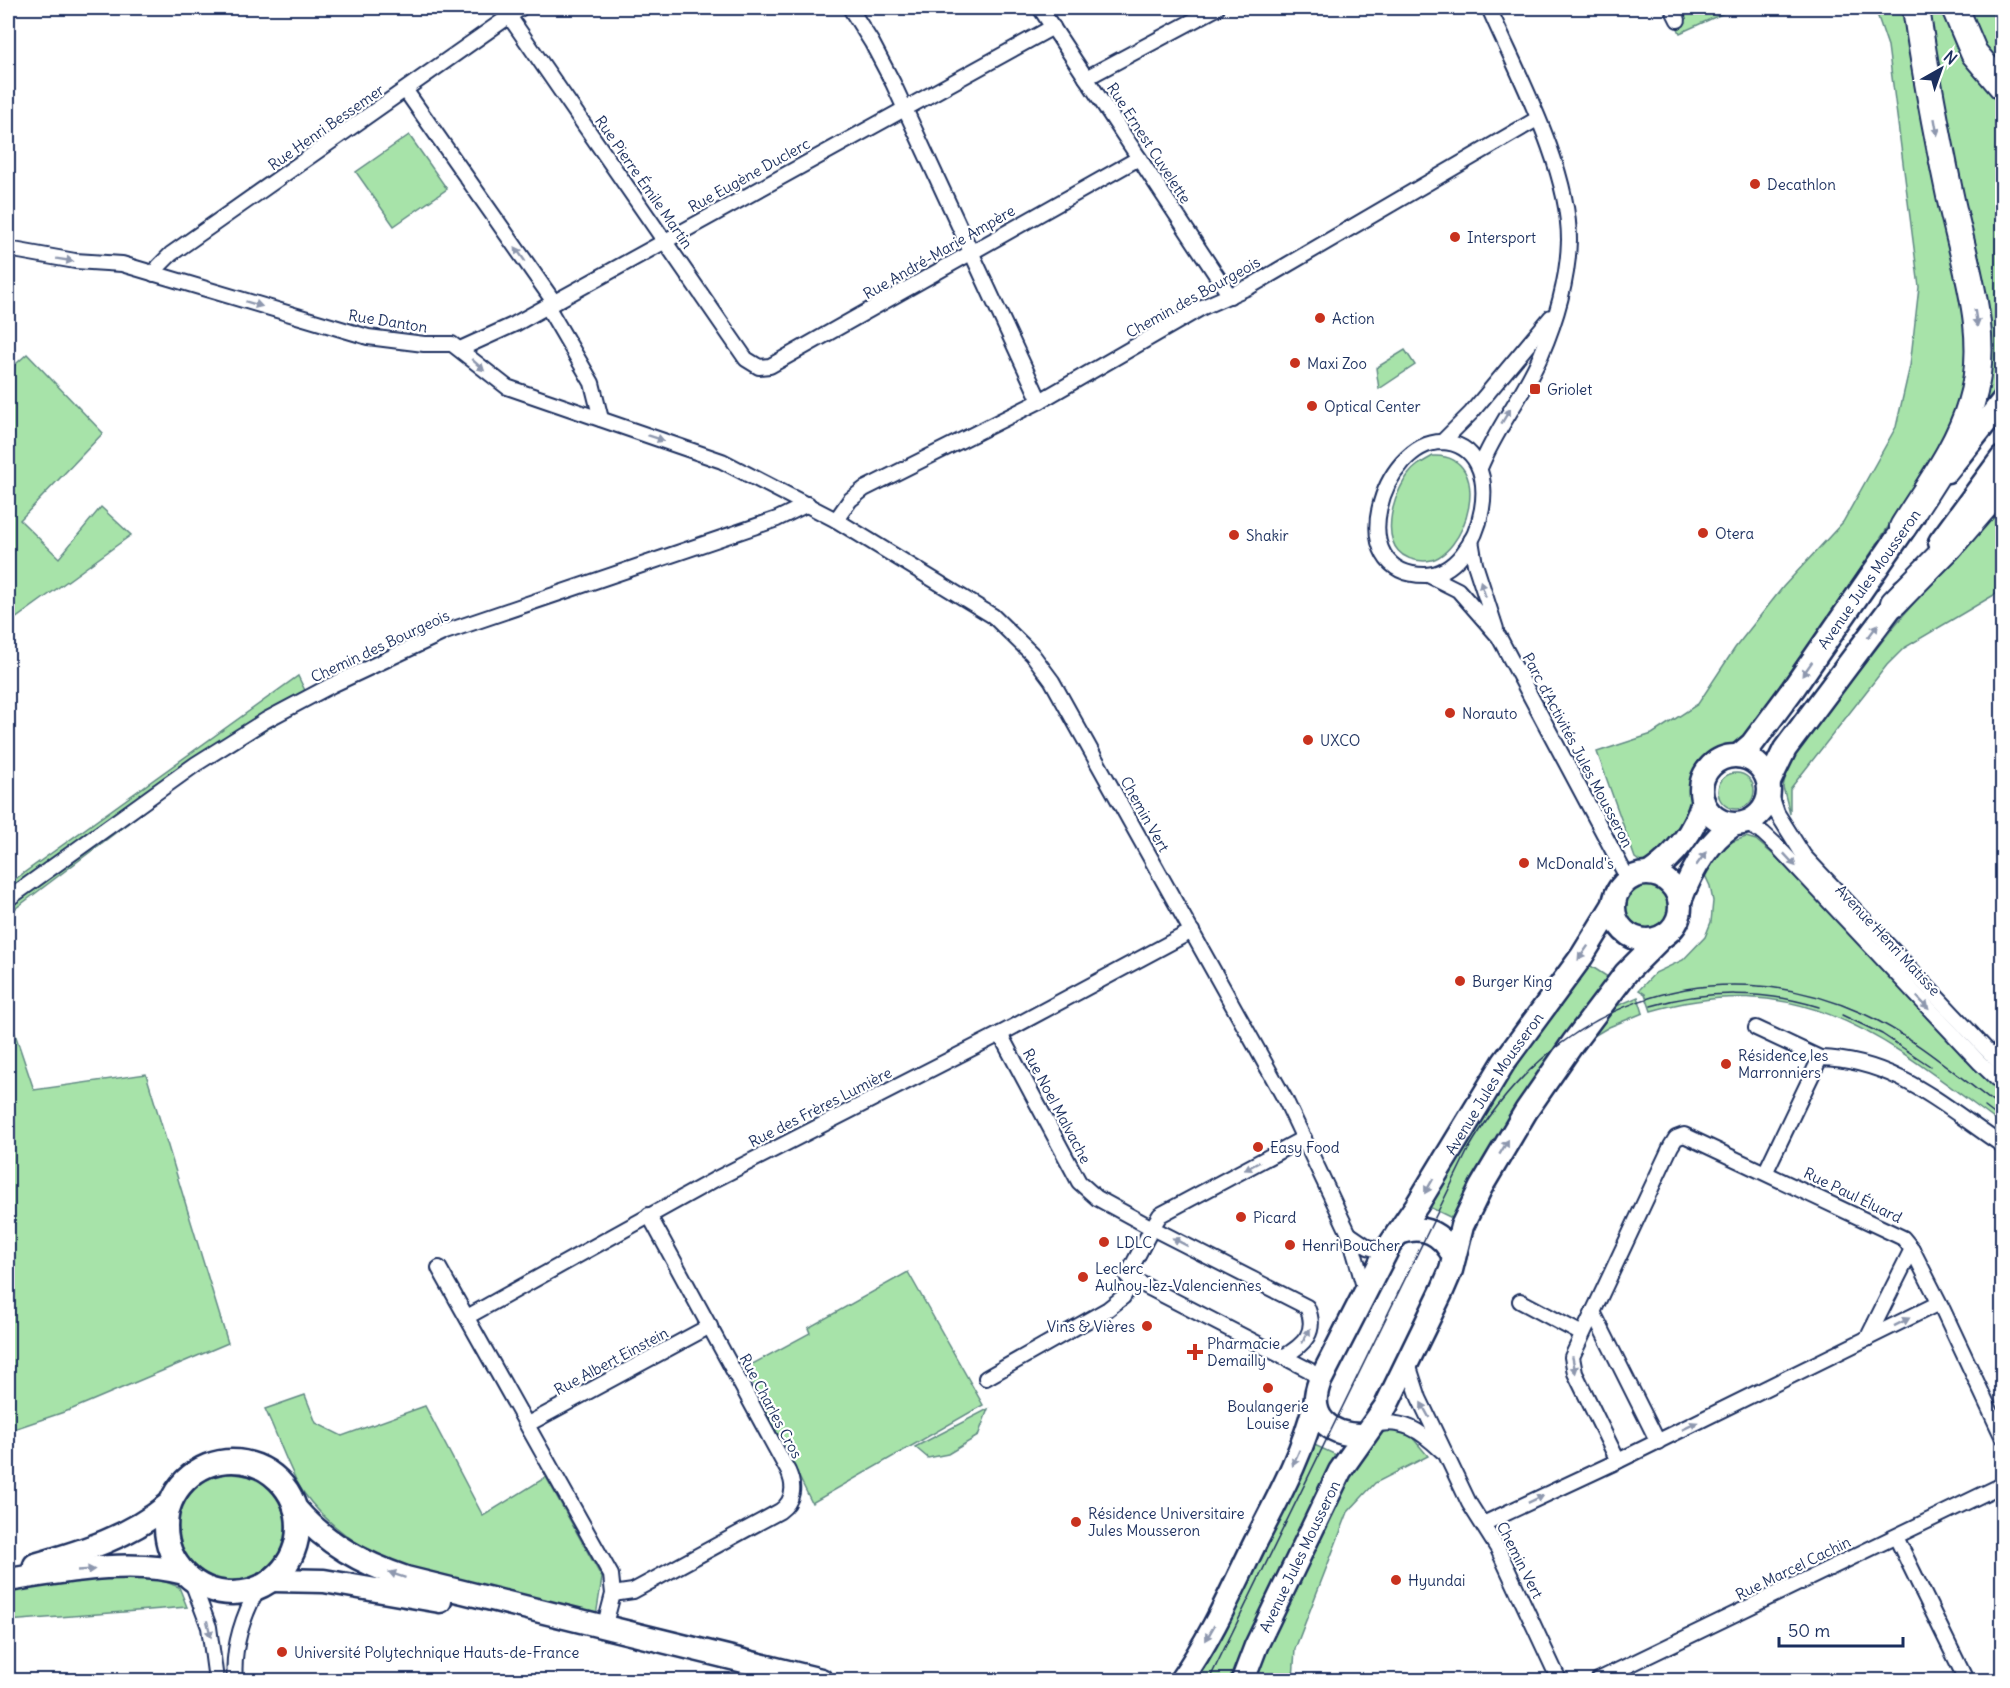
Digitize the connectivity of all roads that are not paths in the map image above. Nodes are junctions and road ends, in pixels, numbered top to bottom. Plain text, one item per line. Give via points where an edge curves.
1 (850, 8) edge
2 (1040, 8) edge
3 (1217, 8) edge
4 (1489, 8) edge
5 (1916, 8) edge
6 (1955, 8) edge
7 (515, 12) edge
8 (1053, 27) junction
9 (1086, 78) junction
10 (2002, 86) edge
11 (406, 91) junction
12 (905, 108) junction
13 (1537, 119) junction
14 (1139, 158) junction
15 (664, 241) junction
16 (8, 249) edge
17 (972, 252) junction
18 (154, 274) junction
19 (1230, 296) junction
20 (550, 304) junction
21 (1555, 311) junction
22 (460, 349) junction
23 (754, 366) joint
24 (1040, 401) junction
25 (2002, 402) edge
26 (601, 419) junction
27 (1442, 442) junction
28 (2002, 458) edge
29 (1480, 468) junction
30 (2002, 486) edge
31 (808, 504) junction
32 (836, 520) junction
33 (1903, 527) junction
34 (1471, 540) junction
35 (1428, 575) junction
36 (1894, 603) junction
37 (1499, 637) junction
38 (1738, 756) junction
39 (1769, 787) junction
40 (1702, 801) junction
41 (1739, 824) junction
42 (1639, 876) junction
43 (8, 899) edge
44 (1680, 901) junction
45 (1614, 904) junction
46 (1192, 931) junction
47 (1663, 936) junction
48 (1756, 1028) dead end
49 (1000, 1034) junction
50 (1820, 1058) junction
51 (2002, 1066) edge
52 (2002, 1084) edge
53 (1304, 1138) junction
54 (2002, 1145) edge
55 (1766, 1171) junction
56 (649, 1215) junction
57 (1152, 1228) junction
58 (1349, 1234) junction
59 (1391, 1243) junction
60 (1912, 1249) junction
61 (1454, 1257) junction
62 (439, 1268) dead end
63 (1134, 1280) junction
64 (1365, 1290) junction
65 (1520, 1301) dead end
66 (1939, 1303) junction
67 (1593, 1312) junction
68 (466, 1317) junction
69 (710, 1326) junction
70 (1582, 1334) junction
71 (1867, 1340) junction
72 (1283, 1357) junction
73 (1408, 1362) junction
74 (986, 1378) dead end
75 (1320, 1381) junction
76 (1315, 1403) junction
77 (528, 1424) junction
78 (1368, 1430) junction
79 (2002, 1436) edge
80 (1658, 1442) junction
81 (1448, 1457) junction
82 (1618, 1461) junction
83 (2002, 1485) edge
84 (169, 1504) junction
85 (296, 1508) junction
86 (1483, 1524) junction
87 (1896, 1537) junction
88 (8, 1572) edge
89 (188, 1576) junction
90 (8, 1580) edge
91 (265, 1584) junction
92 (613, 1594) junction
93 (604, 1628) junction
94 (216, 1680) edge
95 (236, 1680) edge
96 (774, 1680) edge
97 (821, 1680) edge
98 (1180, 1680) edge
99 (1243, 1680) edge
100 (1559, 1680) edge
101 (1598, 1680) edge
102 (1966, 1680) edge

1 - 12 street
2 - 8 street, Rue Ernest Cuvelette
3 - 9 street
4 - 13 street, Parc d'Activités Jules Mousseron
5 -> 33 highway via 1939,142 1976,316 1978,364 1973,397 1961,430
6 - 10 highway via 1974,54
7 - 11 street, Rue Henri Bessemer
7 - 15 street, Rue Pierre Émile Martin
8 - 9 street, Rue Ernest Cuvelette
8 - 12 street, Rue Eugène Duclerc
9 - 14 street, Rue Ernest Cuvelette
11 - 18 street, Rue Henri Bessemer via 171,254
20 -> 11 street
12 - 15 street, Rue Eugène Duclerc
12 - 17 street
13 - 19 street, Chemin des Bourgeois
13 - 21 street, Parc d'Activités Jules Mousseron via 1556,165 1568,228 1565,277
14 - 17 street, Rue André-Marie Ampère
14 - 19 street, Rue Ernest Cuvelette
15 - 20 street, Rue Eugène Duclerc
15 - 23 street, Rue Pierre Émile Martin
16 -> 18 street, Rue Danton via 75,261 122,264
17 - 23 street, Rue André-Marie Ampère via 770,366
17 - 24 street
18 -> 22 street, Rue Danton via 350,333 424,344 445,342
19 - 24 street, Chemin des Bourgeois via 1203,307
20 - 22 street, Rue Eugène Duclerc
20 - 26 street via 592,383
21 - 27 street, Parc d'Activités Jules Mousseron via 1471,413
29 -> 21 street, Parc d'Activités Jules Mousseron via 1491,440 1539,358
22 -> 26 street, Rue Danton via 507,387
24 - 32 street, Chemin des Bourgeois via 864,489 850,500
25 - 33 main road, Avenue Jules Mousseron
26 -> 31 street, Rue Danton via 715,458
27 - 29 street via 1469,452
27 - 35 street, Parc d'Activités Jules Mousseron via 1427,444 1406,459 1380,504 1376,522 1378,541 1393,564 1410,573
28 - 36 main road
29 - 34 street, Parc d'Activités Jules Mousseron via 1483,497
30 - 36 highway
31 - 32 street, Chemin Vert
31 - 43 street, Chemin des Bourgeois via 777,519 444,632 332,685 206,758
32 - 46 street, Chemin Vert via 972,601 1032,654 1052,681
33 -> 38 main road, Avenue Jules Mousseron via 1805,673 1752,744
34 - 35 street, Parc d'Activités Jules Mousseron via 1455,564
37 -> 34 street, Parc d'Activités Jules Mousseron
35 - 37 street, Parc d'Activités Jules Mousseron via 1466,597
39 -> 36 main road via 1795,735
37 - 42 street, Parc d'Activités Jules Mousseron
38 - 39 main road via 1755,762
38 - 40 main road via 1722,759 1710,767 1702,780
39 - 41 main road via 1764,809
39 - 51 street, Avenue Henri Matisse via 1777,813 1804,856
40 - 41 main road via 1712,816
40 - 42 main road via 1695,822 1668,860
44 -> 41 main road via 1700,860 1720,835
41 -> 52 street, Avenue Henri Matisse via 1758,829 1777,846
42 - 44 main road via 1670,882
42 - 45 main road via 1619,888
44 - 47 main road via 1676,924
45 - 47 main road via 1618,922 1631,936 1649,940
45 -> 59 main road, Avenue Jules Mousseron via 1588,947 1504,1062
46 - 49 street, Rue des Frères Lumière
46 - 53 street, Chemin Vert
61 -> 47 main road via 1475,1197 1526,1111 1597,1009
48 - 50 street
49 - 56 street, Rue des Frères Lumière
49 - 57 street, Rue Noel Malvache via 1079,1182 1097,1198
50 - 54 street via 1861,1062 1900,1076
50 - 55 street
53 -> 57 street via 1160,1215
53 - 58 street, Chemin Vert
55 - 60 street, Rue Paul Éluard via 1903,1238
55 - 67 street, Rue Paul Éluard via 1689,1136 1676,1138
56 - 68 street, Rue des Frères Lumière
56 - 69 street, Rue Charles Cros
57 - 63 street via 1127,1276
72 -> 57 street, Rue Noel Malvache via 1299,1347 1309,1334 1311,1317 1307,1307
58 - 59 street via 1362,1244
58 - 64 street, Chemin Vert
59 - 61 main road via 1414,1229 1428,1230 1444,1240
59 - 64 main road, Avenue Jules Mousseron
60 - 66 street, Rue Paul Éluard
60 - 71 street
61 - 73 main road, Avenue Jules Mousseron
62 - 68 street
63 - 72 street
63 - 74 street via 1123,1297 1108,1309
64 - 75 main road, Avenue Jules Mousseron
65 - 70 street
71 -> 66 street
66 - 79 street
67 - 70 street, Rue Paul Éluard
67 - 80 street
68 - 77 street
69 - 77 street, Rue Albert Einstein
69 - 92 street, Rue Charles Cros via 790,1477 792,1497 780,1511 633,1591
70 -> 82 street, Rue Paul Éluard via 1572,1364
80 -> 71 street
72 - 75 street via 1312,1372
73 - 78 main road, Avenue Jules Mousseron via 1386,1406
81 -> 73 street, Chemin Vert via 1416,1393
75 - 76 main road, Avenue Jules Mousseron
76 - 78 main road via 1321,1419 1332,1428 1345,1434
76 -> 98 main road via 1306,1436 1280,1494 1215,1625
77 - 92 street via 611,1575
78 - 81 street, Chemin Vert via 1389,1422 1409,1426
78 - 99 main road, Avenue Jules Mousseron via 1344,1463 1315,1521
80 - 82 street
81 - 86 street, Chemin Vert
86 -> 82 street
83 - 87 street, Rue Marcel Cachin
84 - 85 main road via 179,1486 194,1472 213,1463 234,1460 254,1464 272,1474
84 - 88 main road via 139,1527 107,1542
84 - 89 main road via 166,1538 172,1557
85 - 91 main road via 295,1548 286,1565
93 -> 85 main road via 389,1572 331,1543
86 - 100 street, Chemin Vert
87 - 101 street, Rue Marcel Cachin
87 - 102 street
90 -> 89 main road via 146,1567
89 - 91 main road via 220,1592 240,1593
89 -> 94 street via 209,1628
91 - 95 street via 246,1613 235,1653
91 - 96 main road via 324,1581 441,1601
92 - 93 street
93 - 97 main road

